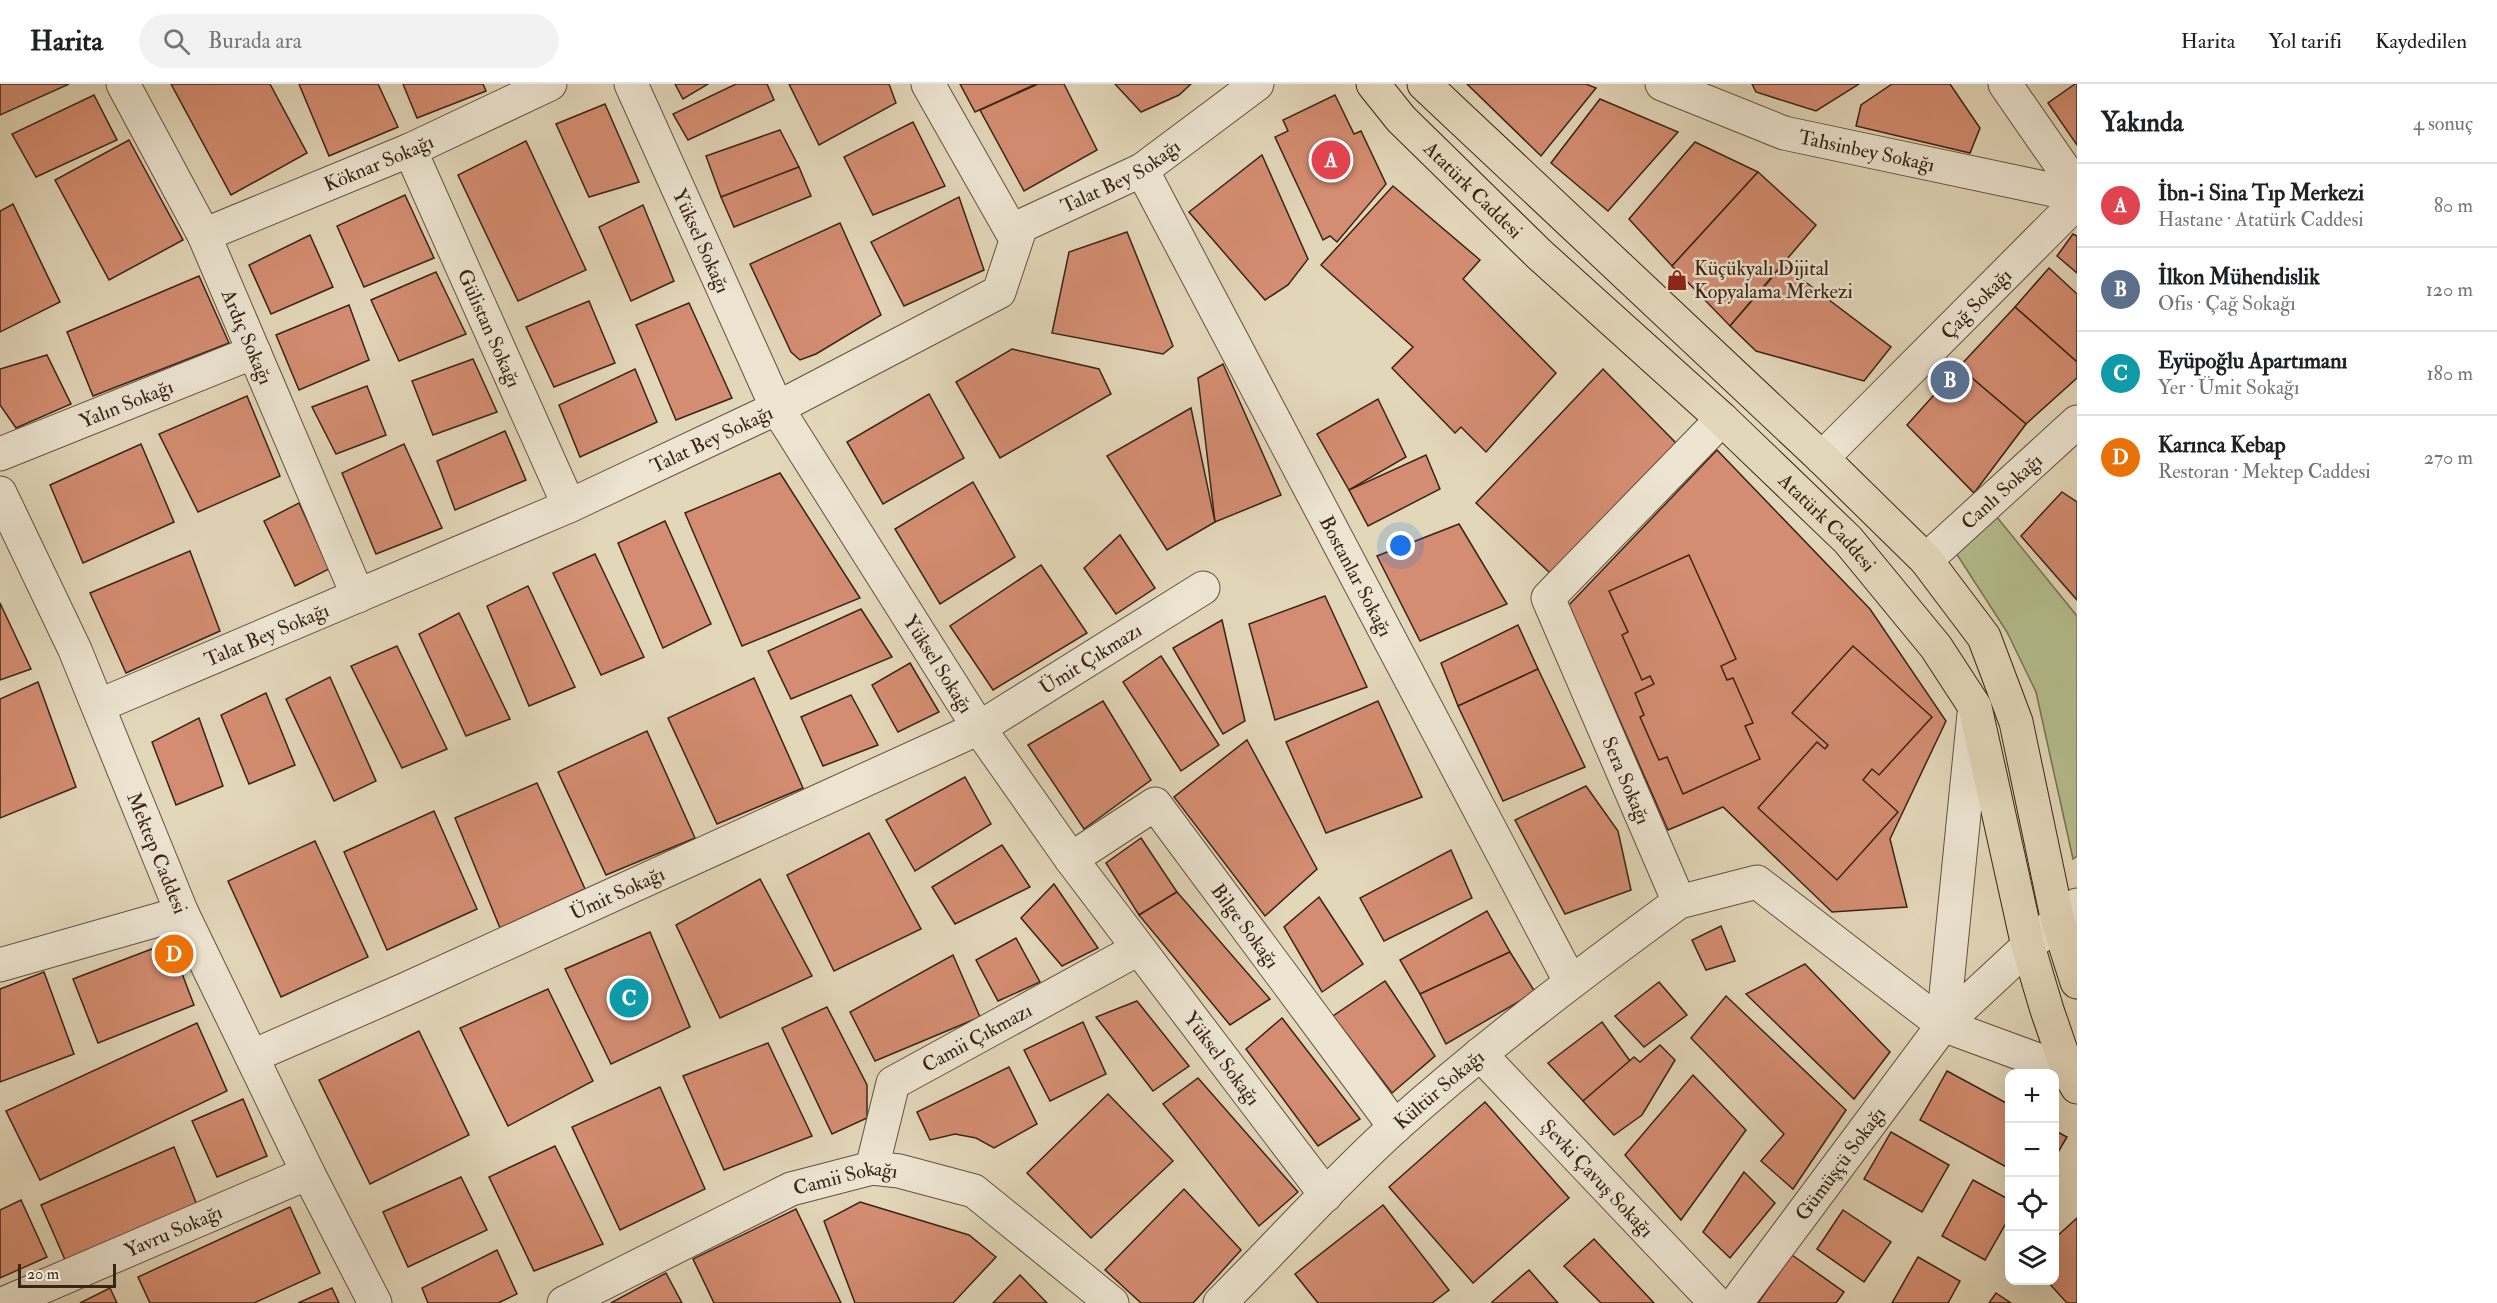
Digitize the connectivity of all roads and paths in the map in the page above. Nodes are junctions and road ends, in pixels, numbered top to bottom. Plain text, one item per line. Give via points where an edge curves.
1 (123, 84) edge
2 (550, 84) edge
3 (631, 84) edge
4 (928, 84) edge
5 (1257, 84) edge
6 (1373, 84) edge
7 (1424, 84) edge
8 (1662, 84) edge
9 (2006, 84) edge
10 (410, 150) junction
11 (1142, 170) junction
12 (2077, 188) edge
13 (2077, 195) edge
14 (2077, 202) edge
15 (204, 235) junction
16 (1016, 239) junction
17 (254, 352) junction
18 (777, 408) junction
19 (1722, 419) junction
20 (2077, 422) edge
21 (0, 454) edge
22 (1822, 458) junction
23 (0, 493) edge
24 (569, 506) junction
25 (1926, 561) junction
26 (1203, 588) dead end
27 (358, 596) junction
28 (98, 706) junction
29 (1975, 707) junction
30 (980, 728) junction
31 (1071, 859) junction
32 (1679, 902) junction
33 (182, 913) junction
34 (2067, 914) edge
35 (2028, 946) junction
36 (1138, 949) junction
37 (0, 965) edge
38 (1570, 981) junction
39 (2077, 982) edge
40 (1943, 1025) junction
41 (1480, 1054) junction
42 (253, 1056) junction
43 (2073, 1079) edge
44 (1395, 1127) junction
45 (872, 1168) junction
46 (308, 1173) junction
47 (1326, 1195) junction
48 (5, 1303) edge
49 (375, 1303) edge
50 (564, 1303) edge
51 (1112, 1303) edge
52 (1220, 1303) edge
53 (1716, 1303) edge
54 (1736, 1303) edge

1 - 15 street, Ardıç Sokağı
2 - 10 street, Köknar Sokağı
3 - 18 street, Yüksel Sokağı
4 - 16 street
5 - 11 street, Talat Bey Sokağı
6 - 19 main road, Atatürk Caddesi via 1401,119 1539,254
7 - 22 main road, Atatürk Caddesi
8 - 13 street, Tahsinbey Sokağı via 1784,133
9 - 12 street
10 - 15 street, Köknar Sokağı
10 - 24 street, Gülistan Sokağı
11 - 16 street, Talat Bey Sokağı via 1021,226
11 - 38 street, Bostanlar Sokağı
14 - 22 street, Çağ Sokağı
15 - 17 street, Ardıç Sokağı
16 - 18 street, Talat Bey Sokağı via 999,292
17 - 21 street, Yalın Sokağı
17 - 27 street, Ardıç Sokağı
18 - 24 street, Talat Bey Sokağı
18 - 30 street, Yüksel Sokağı
19 - 29 main road, Atatürk Caddesi via 1848,540 1936,647
19 - 32 street, Sera Sokağı via 1548,598
20 - 25 street, Canlı Sokağı
22 - 25 main road, Atatürk Caddesi
23 - 28 street, Mektep Caddesi
24 - 27 street, Talat Bey Sokağı
25 - 34 main road, Atatürk Caddesi via 1984,637 2016,722
26 - 30 street, Ümit Çıkmazı
27 - 28 street, Talat Bey Sokağı
28 - 33 street, Mektep Caddesi
29 - 35 main road, Atatürk Caddesi
29 - 40 street
30 - 31 street, Yüksel Sokağı
30 - 42 street, Ümit Sokağı
31 - 36 street, Yüksel Sokağı
31 - 44 street, Bilge Sokağı via 1155,804
32 - 38 street, Kültür Sokağı
32 - 40 street via 1757,882
33 - 37 street
33 - 42 street, Mektep Caddesi
34 - 35 street, Gümüşçü Sokağı
34 - 39 main road, Atatürk Caddesi
35 - 40 street, Gümüşçü Sokağı
35 - 43 main road, Atatürk Caddesi
36 - 45 street, Camii Çıkmazı via 893,1083
36 - 47 street, Yüksel Sokağı
38 - 41 street, Kültür Sokağı
40 - 43 street
40 - 54 street, Gümüşçü Sokağı
41 - 44 street, Kültür Sokağı
41 - 53 street, Şevki Çavuş Sokağı
42 - 46 street, Mektep Caddesi
44 - 47 street, Kültür Sokağı
45 - 50 street, Camii Sokağı via 791,1189
45 - 51 street, Camii Sokağı via 899,1171 974,1191
46 - 48 street, Yavru Sokağı
46 - 49 street, Mektep Caddesi
47 - 52 street, Kültür Sokağı

